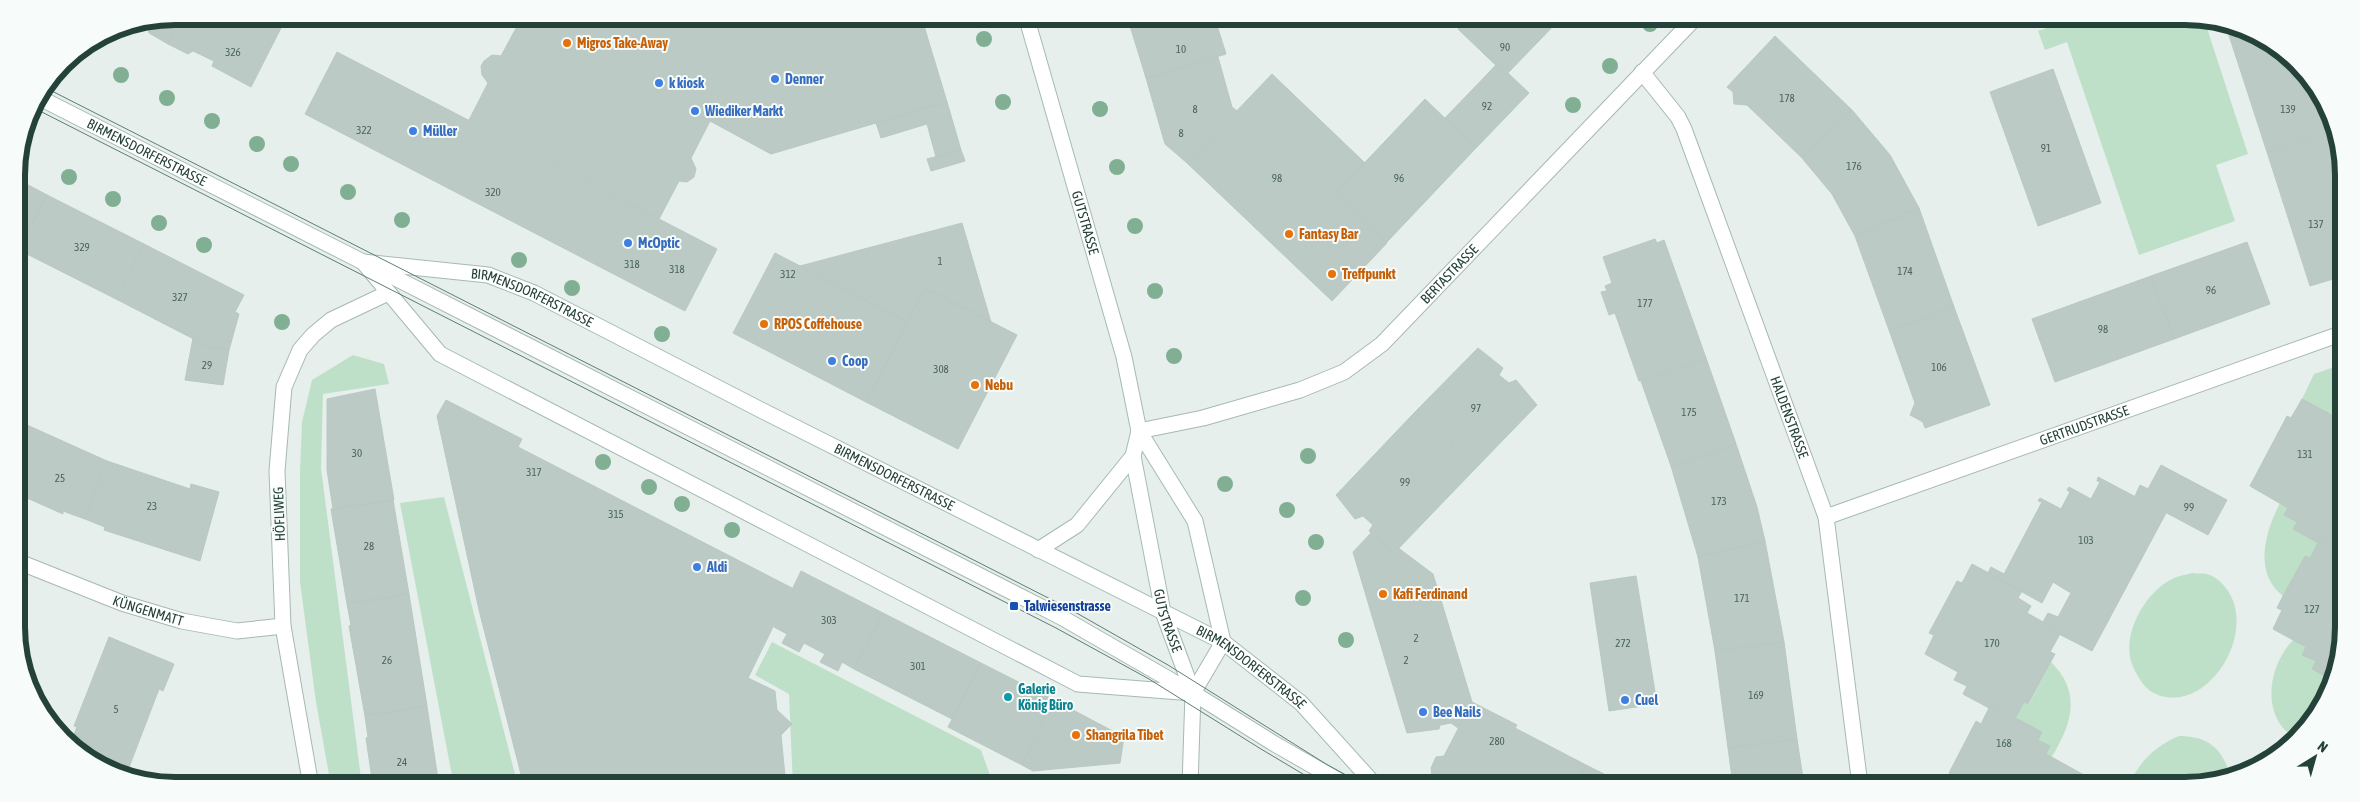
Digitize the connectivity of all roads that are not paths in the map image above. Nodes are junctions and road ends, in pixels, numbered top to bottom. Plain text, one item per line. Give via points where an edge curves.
1 (1029, 25) edge
2 (1688, 25) edge
3 (1642, 72) junction
4 (45, 100) edge
5 (363, 262) junction
6 (388, 293) junction
7 (2335, 336) edge
8 (1140, 431) junction
9 (1133, 456) junction
10 (1826, 517) junction
11 (1038, 550) junction
12 (25, 564) edge
13 (1163, 612) junction
14 (283, 626) junction
15 (1224, 642) junction
16 (1193, 693) junction
17 (309, 777) edge
18 (1190, 777) edge
19 (1332, 777) edge
20 (1368, 777) edge
21 (1859, 777) edge

1 - 8 main road, GUTSTRASSE via 1124,357
2 - 3 main road, BERTASTRASSE
3 - 8 main road, BERTASTRASSE via 1382,344 1344,372 1300,390 1203,418
3 - 10 main road, HALDENSTRASSE via 1684,129
4 - 5 main road, BIRMENSDORFERSTRASSE
5 - 6 main road, BIRMENSDORFERSTRASSE
5 - 11 main road, BIRMENSDORFERSTRASSE via 488,275 534,294
5 - 16 main road, BIRMENSDORFERSTRASSE via 1061,617
6 - 14 main road, HÖFLIWEG via 331,320 313,335 300,350 284,387 277,471
6 - 16 main road, BIRMENSDORFERSTRASSE via 440,354 1078,684
7 - 10 main road, GERTRUDSTRASSE
8 - 9 main road, GUTSTRASSE
8 - 15 main road, GUTSTRASSE via 1195,521
9 - 11 main road, GUTSTRASSE via 1077,525
9 - 13 main road, GUTSTRASSE
10 - 21 main road, HALDENSTRASSE
11 - 13 main road, BIRMENSDORFERSTRASSE
12 - 14 main road, KÜNGENMATT via 122,604 182,621 237,631
13 - 15 main road, BIRMENSDORFERSTRASSE
13 - 16 main road, GUTSTRASSE
14 - 17 main road, HÖFLIWEG
15 - 16 main road
15 - 20 main road, BIRMENSDORFERSTRASSE via 1300,703
16 - 18 main road
16 - 19 main road, BIRMENSDORFERSTRASSE

